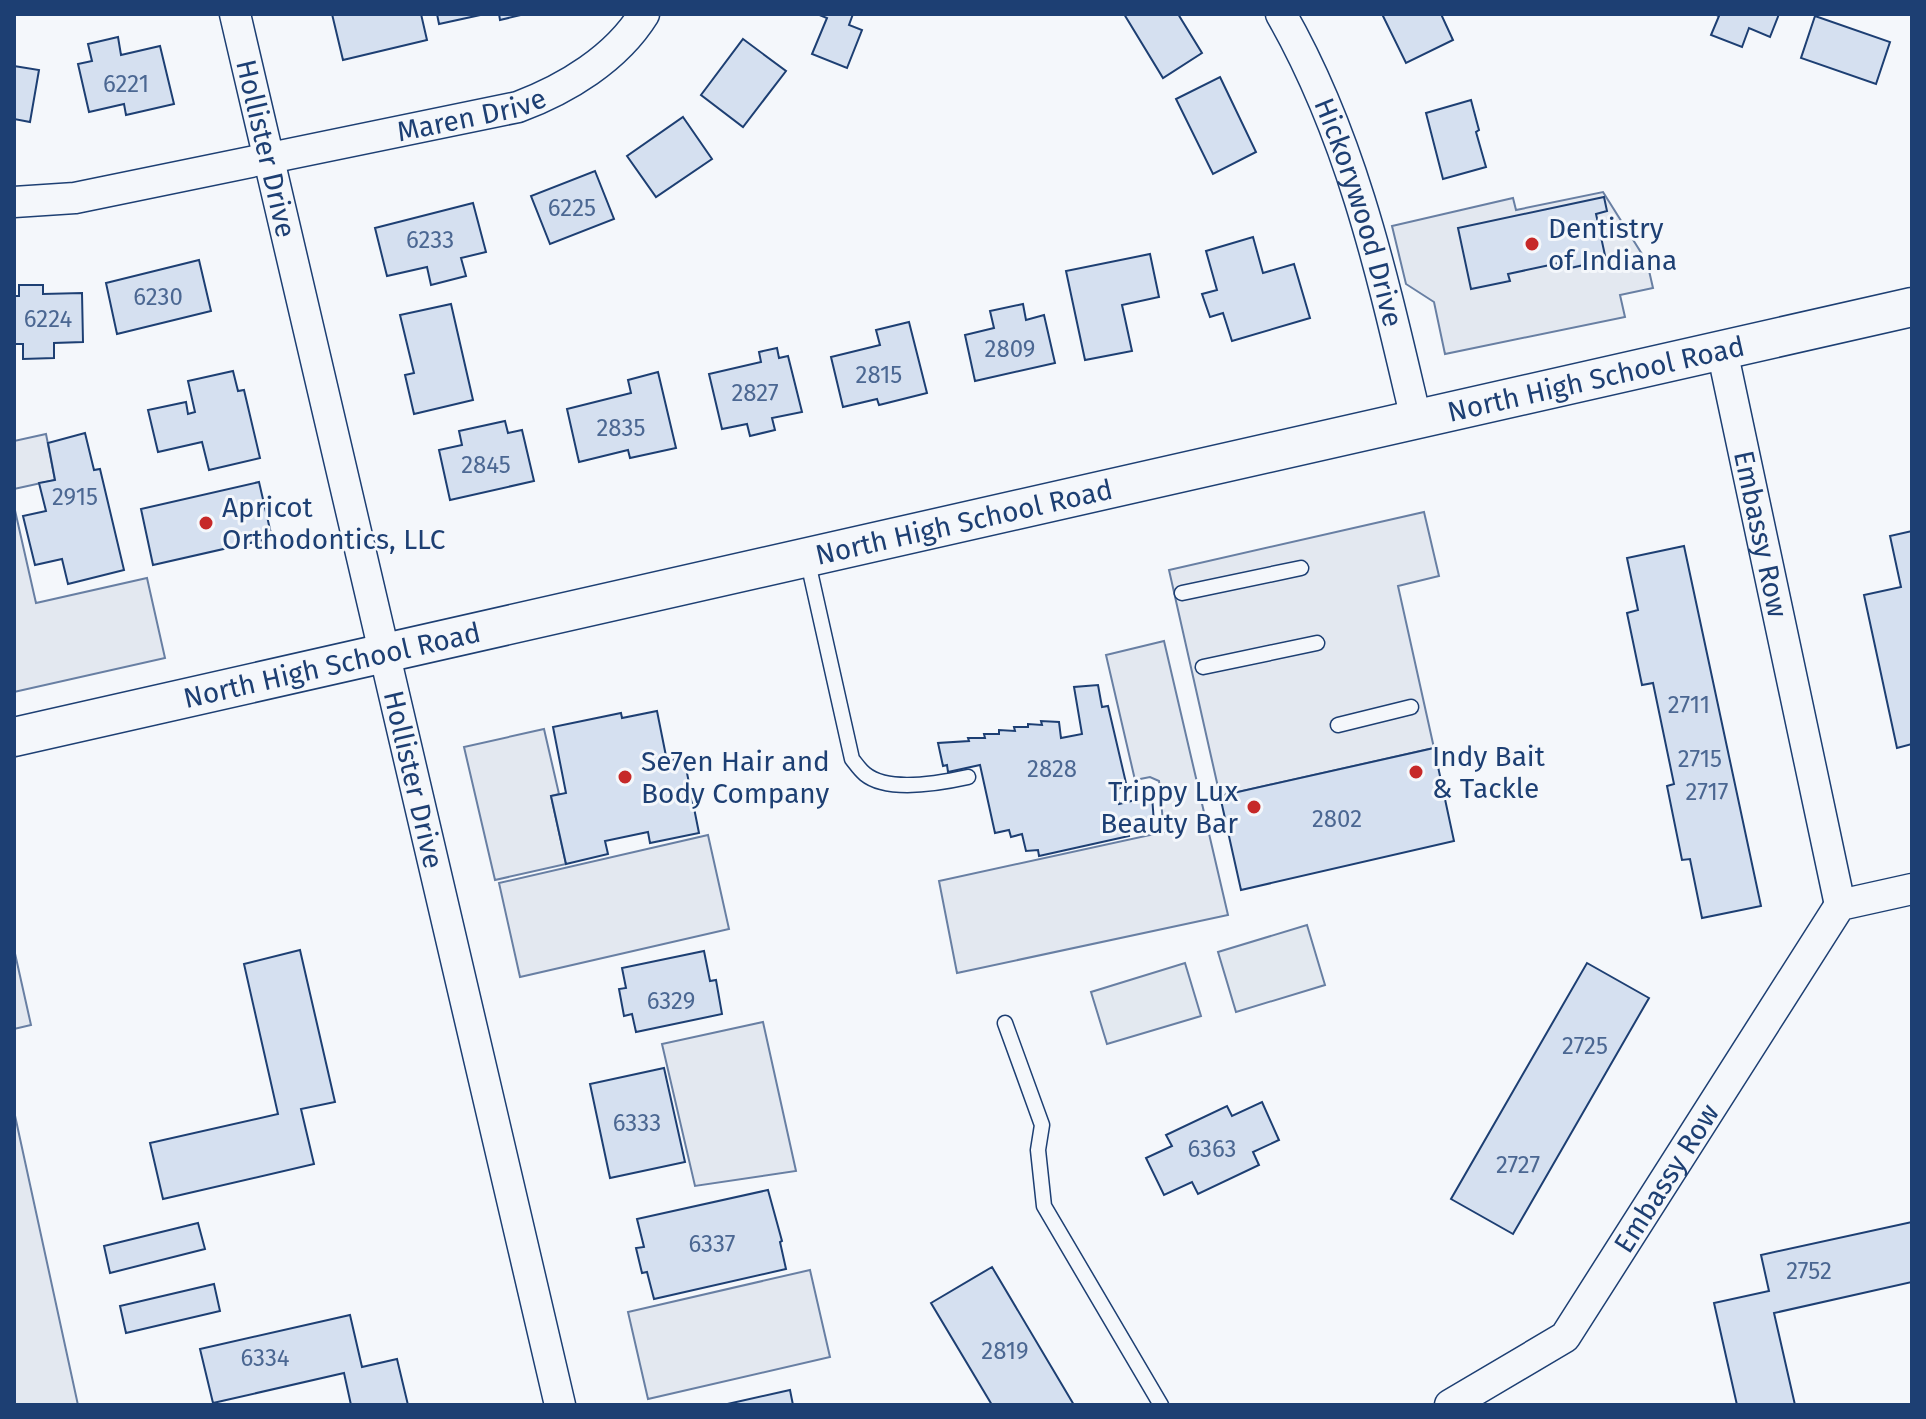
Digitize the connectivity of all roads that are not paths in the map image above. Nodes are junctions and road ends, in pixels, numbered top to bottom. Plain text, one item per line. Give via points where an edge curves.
1 (235, 14) edge
2 (644, 14) edge
3 (1281, 14) edge
4 (269, 159) junction
5 (14, 202) edge
6 (1912, 307) edge
7 (1722, 350) junction
8 (1416, 419) junction
9 (807, 557) junction
10 (1301, 568) dead end
11 (1182, 593) dead end
12 (1317, 643) dead end
13 (386, 653) junction
14 (1203, 667) dead end
15 (1411, 707) dead end
16 (1338, 725) dead end
17 (14, 737) edge
18 (968, 777) dead end
19 (1912, 889) edge
20 (1840, 905) junction
21 (1005, 1023) dead end
22 (560, 1405) edge
23 (1161, 1405) edge
24 (1450, 1405) edge

1 - 4 street, Hollister Drive
2 - 4 street, Maren Drive via 597,64 532,102
3 - 8 street, Hickorywood Drive via 1323,98 1366,216
4 - 5 street, Maren Drive via 75,198
4 - 13 street, Hollister Drive
6 - 7 street, North High School Road
7 - 8 street, North High School Road
7 - 20 street, Embassy Row
8 - 9 street, North High School Road
9 - 13 street, North High School Road
9 - 18 lane via 852,759 866,776 895,784 935,785
10 - 11 lane
12 - 14 lane
13 - 17 street, North High School Road
13 - 22 street, Hollister Drive
15 - 16 lane
19 - 20 street
20 - 24 street, Embassy Row via 1565,1337
21 - 23 lane via 1042,1125 1038,1150 1044,1206

